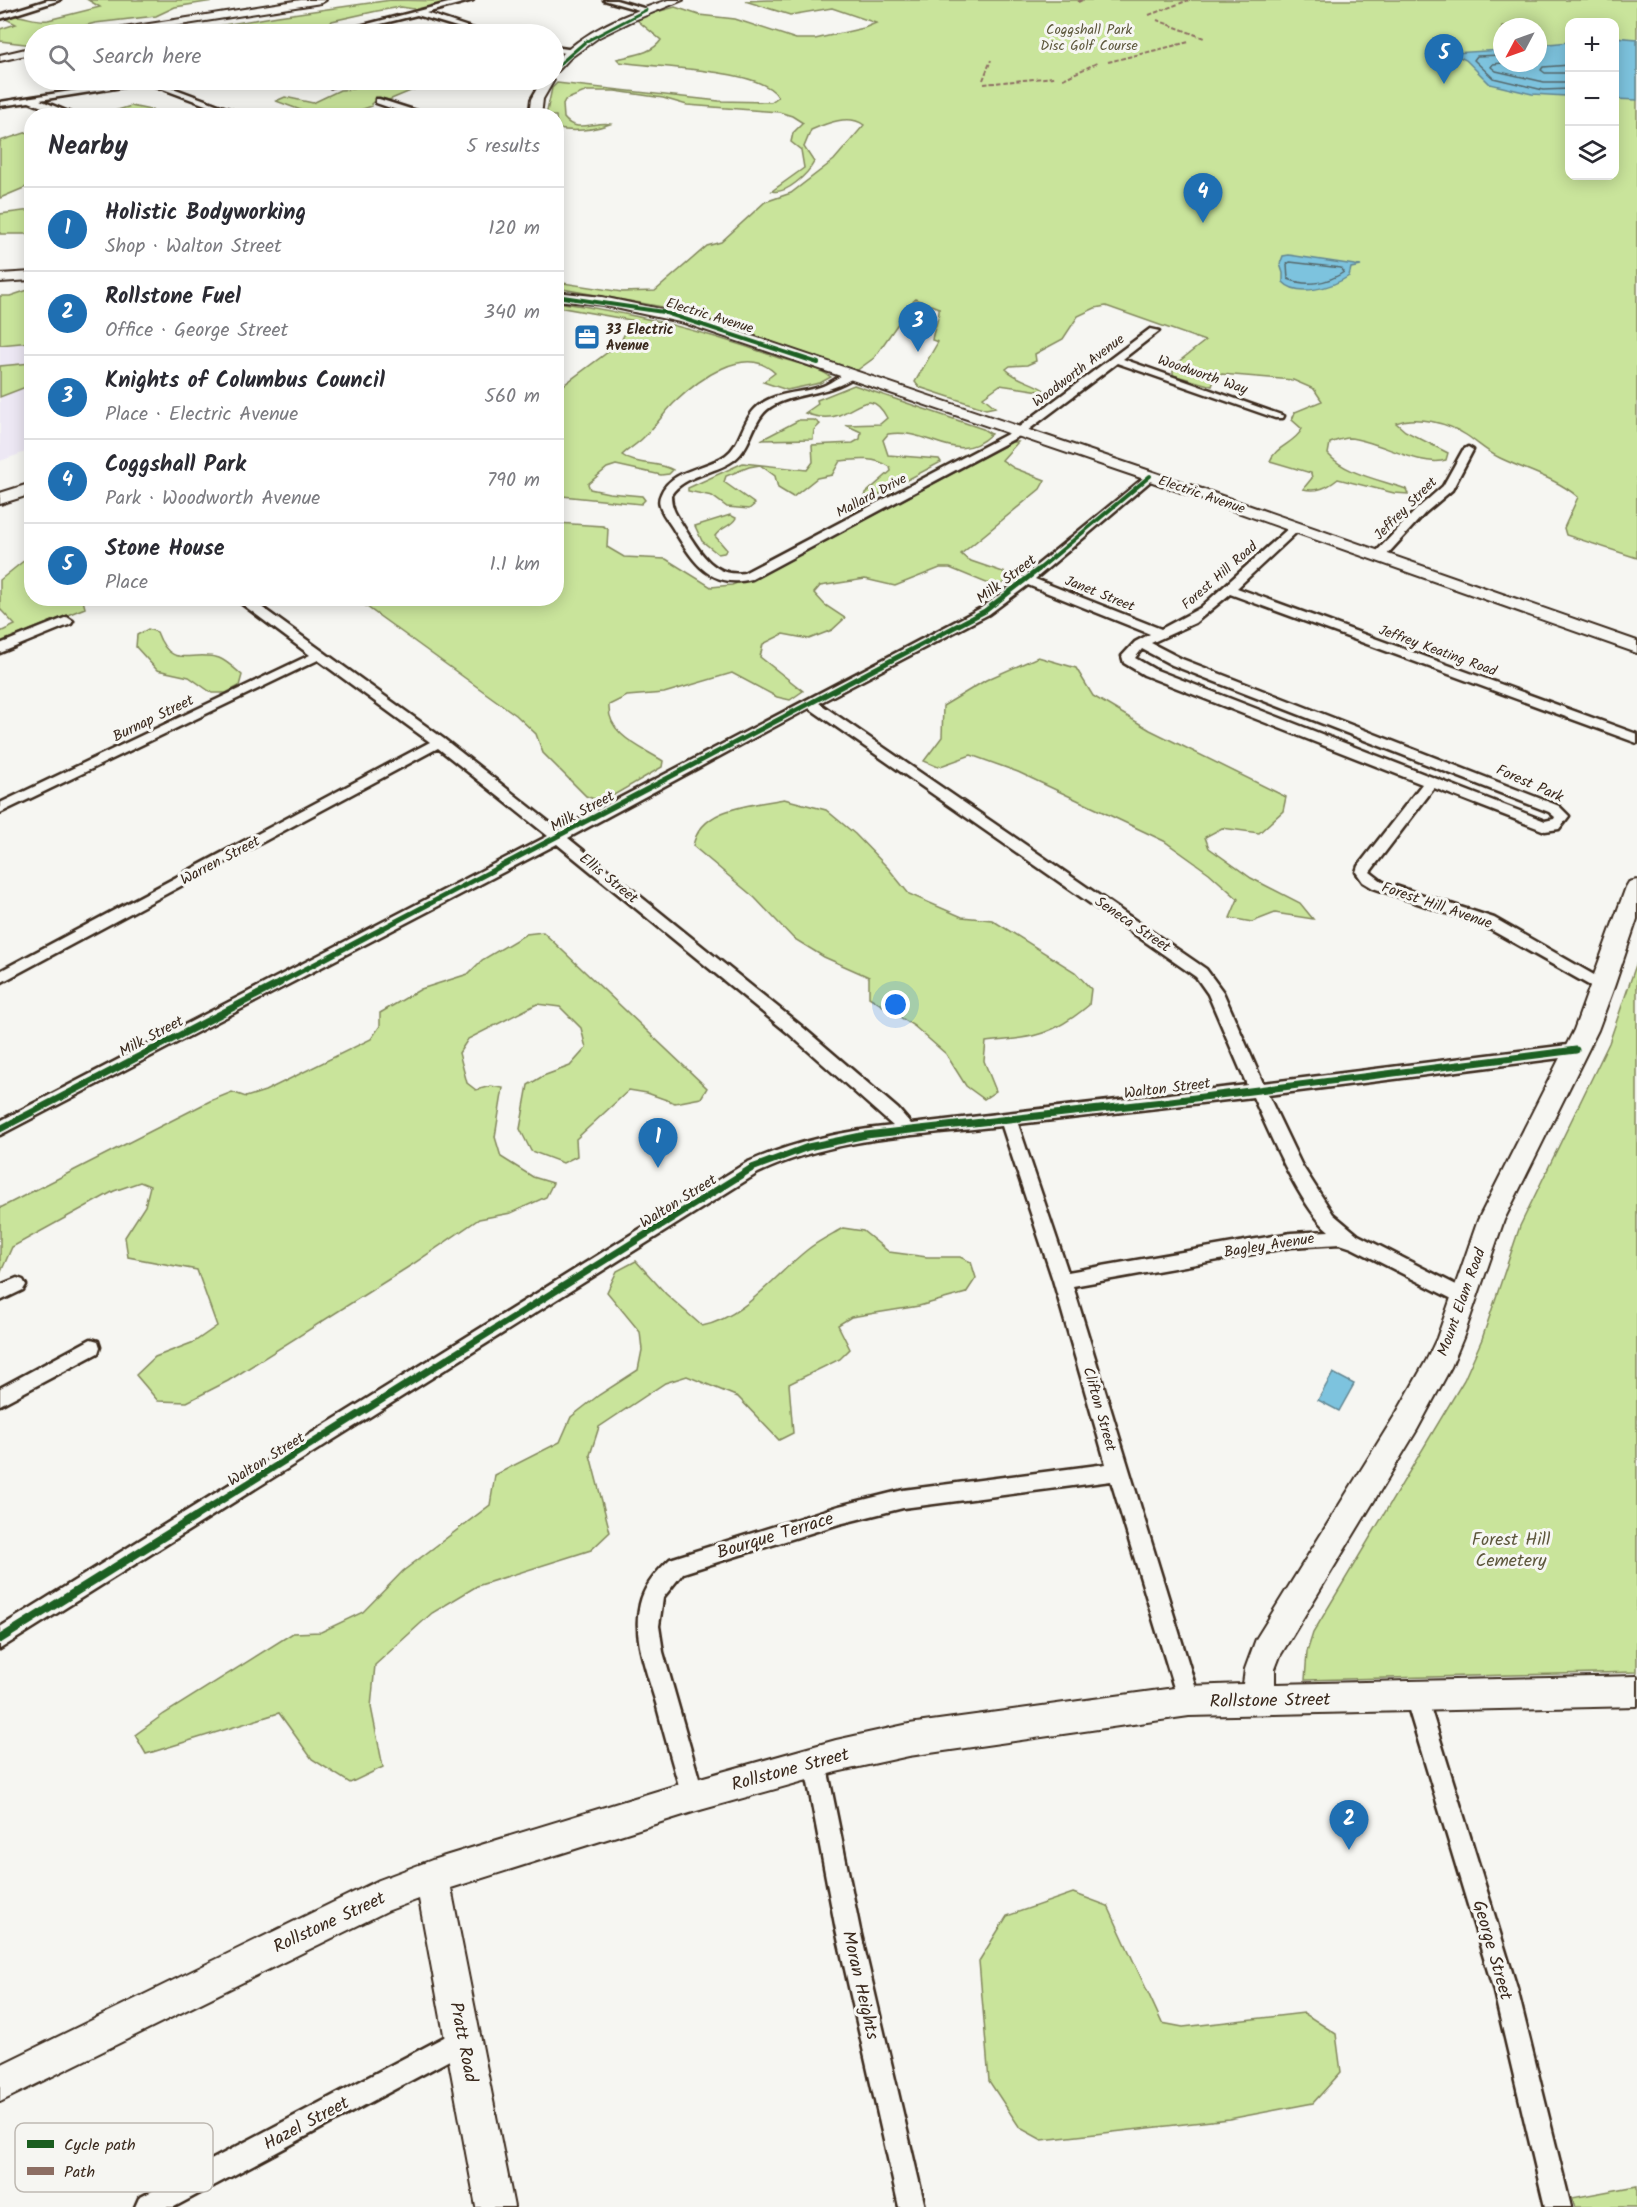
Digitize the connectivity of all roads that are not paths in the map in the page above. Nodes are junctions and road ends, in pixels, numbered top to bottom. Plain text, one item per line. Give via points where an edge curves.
1 (56, 0) edge
2 (321, 0) edge
3 (469, 0) edge
4 (608, 0) edge
5 (678, 0) edge
6 (646, 10) junction
7 (418, 13) junction
8 (0, 17) edge
9 (169, 24) edge
10 (377, 24) edge
11 (454, 24) edge
12 (564, 51) edge
13 (24, 52) edge
14 (571, 52) junction
15 (0, 58) edge
16 (564, 59) edge
17 (90, 90) edge
18 (177, 90) edge
19 (542, 90) edge
20 (30, 100) junction
21 (379, 101) dead end
22 (0, 104) edge
23 (52, 108) edge
24 (223, 108) edge
25 (400, 108) edge
26 (536, 108) edge
27 (24, 276) edge
28 (0, 278) edge
29 (564, 297) edge
30 (1154, 331) dead end
31 (1117, 360) junction
32 (852, 375) junction
33 (1279, 416) dead end
34 (1019, 432) junction
35 (1468, 450) dead end
36 (1150, 476) junction
37 (24, 491) edge
38 (0, 499) edge
39 (1296, 527) junction
40 (1379, 556) junction
41 (1027, 580) junction
42 (1228, 589) junction
43 (251, 606) edge
44 (67, 621) dead end
45 (1161, 634) junction
46 (1143, 644) junction
47 (1637, 647) edge
48 (0, 650) edge
49 (319, 655) junction
50 (1128, 658) joint
51 (809, 702) junction
52 (1637, 739) edge
53 (439, 742) junction
54 (1431, 782) junction
55 (0, 809) edge
56 (558, 837) junction
57 (1637, 887) edge
58 (2, 972) edge
59 (1604, 987) junction
60 (1576, 1050) junction
61 (1257, 1089) junction
62 (1008, 1118) junction
63 (0, 1129) edge
64 (907, 1130) junction
65 (1351, 1239) junction
66 (1062, 1280) junction
67 (17, 1285) dead end
68 (0, 1294) edge
69 (1464, 1297) junction
70 (91, 1347) dead end
71 (0, 1397) edge
72 (1118, 1471) junction
73 (0, 1639) edge
74 (1637, 1691) edge
75 (1416, 1697) junction
76 (1258, 1700) junction
77 (1189, 1701) junction
78 (815, 1762) junction
79 (693, 1796) junction
80 (432, 1877) junction
81 (463, 2039) junction
82 (0, 2084) edge
83 (213, 2172) edge
84 (176, 2192) edge
85 (148, 2207) edge
86 (495, 2207) edge
87 (912, 2207) edge
88 (1558, 2207) edge

1 - 8 street
2 - 9 main road
3 - 7 street
4 - 6 street
5 - 6 main road
6 - 14 main road
7 - 10 street
7 - 11 street
12 - 14 street
13 - 15 main road
14 - 16 main road
17 - 20 street
18 - 24 street
19 - 26 main road
20 - 22 street
20 - 23 street
21 - 25 street
27 - 28 main road
29 - 32 main road, Electric Avenue via 663,312
30 - 31 street, Woodworth Avenue
31 - 33 street, Woodworth Way
31 - 34 street, Woodworth Avenue
32 - 34 main road, Electric Avenue
32 - 34 street, Mallard Drive via 828,388 763,407 733,455 670,487 666,507 697,556 717,573 734,578 753,574
34 - 36 main road, Electric Avenue
35 - 40 street, Jeffrey Street via 1448,488
36 - 39 main road, Electric Avenue
36 - 41 street, Milk Street
37 - 38 main road
39 - 40 main road, Electric Avenue
39 - 42 street, Forest Hill Road
40 - 47 main road, Electric Avenue
41 - 45 street, Janet Street
41 - 51 street, Milk Street via 975,616
42 - 45 street, Forest Hill Road via 1195,618
42 - 52 street, Jeffrey Keating Road
43 - 49 street, Ellis Street
44 - 48 street
45 - 46 street, Forest Hill Road
46 - 50 street, Forest Hill Road
46 - 54 street, Forest Park via 1177,662 1554,808 1562,819 1555,826 1545,826
49 - 53 street, Ellis Street
49 - 55 street, Burnap Street
50 - 54 street, Forest Park via 1149,672
51 - 56 street, Milk Street
51 - 61 street, Seneca Street via 1195,968 1215,992
53 - 56 street, Ellis Street
53 - 58 street, Warren Street
54 - 59 street, Forest Hill Avenue via 1365,866 1365,876 1378,885 1489,922
56 - 63 street, Milk Street
56 - 64 street, Ellis Street via 794,1029
57 - 59 main road, Mount Elam Road
59 - 60 main road, Mount Elam Road
60 - 61 street, Walton Street
60 - 69 main road, Mount Elam Road via 1494,1212
61 - 62 street, Walton Street
61 - 65 street, Seneca Street via 1294,1167 1321,1211
62 - 64 street, Walton Street
62 - 66 street, Clifton Street
64 - 73 street, Walton Street via 815,1145 752,1168
65 - 66 street, Bagley Avenue via 1291,1240
65 - 69 street, Bagley Avenue
66 - 72 street, Clifton Street
67 - 68 street
69 - 76 main road, Mount Elam Road via 1447,1346 1423,1394 1267,1649 1260,1669
70 - 71 street
72 - 77 street, Clifton Street
72 - 79 street, Bourque Terrace via 903,1499 677,1566 652,1594 649,1633
74 - 75 main road, Rollstone Street
75 - 76 main road, Rollstone Street
75 - 88 street, George Street via 1505,1988
76 - 77 main road, Rollstone Street
77 - 78 main road, Rollstone Street via 909,1740
78 - 79 main road, Rollstone Street
78 - 87 street, Moran Heights via 848,1930
79 - 80 main road, Rollstone Street
80 - 81 main road, Pratt Road
80 - 82 main road, Rollstone Street via 324,1923
81 - 83 street, Hazel Street
81 - 86 main road, Pratt Road
84 - 85 street, Hazel Street

